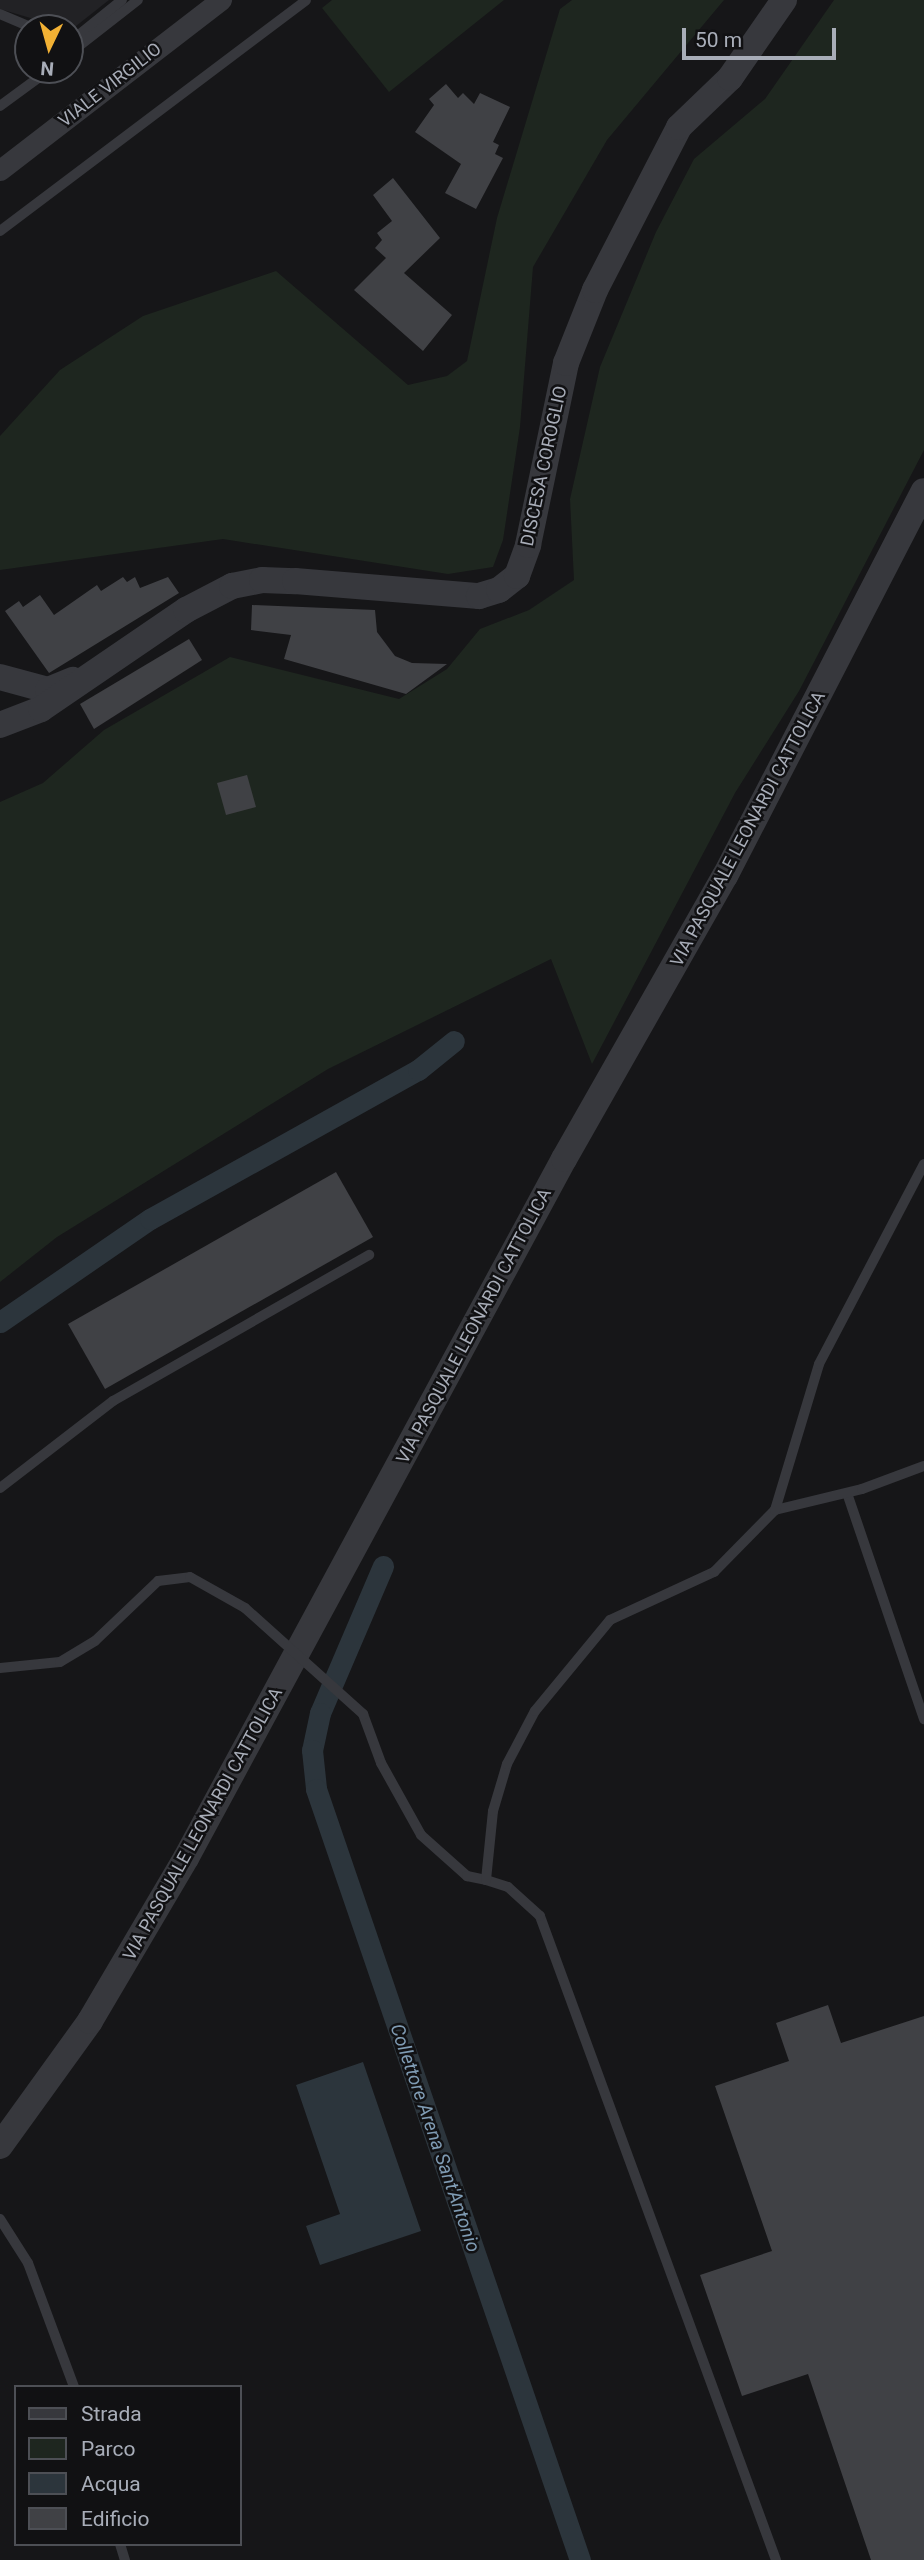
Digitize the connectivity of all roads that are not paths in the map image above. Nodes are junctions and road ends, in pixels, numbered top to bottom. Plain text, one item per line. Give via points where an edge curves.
1 (122, 0) edge
2 (138, 0) edge
3 (221, 0) edge
4 (306, 0) edge
5 (784, 0) edge
6 (84, 31) edge
7 (84, 42) edge
8 (30, 84) edge
9 (0, 106) edge
10 (0, 170) edge
11 (0, 231) edge
12 (924, 491) edge
13 (87, 675) junction
14 (0, 679) edge
15 (0, 718) edge
16 (0, 725) edge
17 (924, 1164) edge
18 (369, 1255) dead end
19 (924, 1466) edge
20 (0, 1488) edge
21 (847, 1493) junction
22 (775, 1510) junction
23 (0, 1668) edge
24 (924, 1719) edge
25 (486, 1880) junction
26 (0, 2146) edge
27 (0, 2219) edge
28 (73, 2385) edge
29 (776, 2560) edge

1 - 6 lane
2 - 7 lane
3 - 10 street, VIALE VIRGILIO
4 - 11 lane
5 - 13 street, DISCESA COROGLIO via 730,78 679,127 595,290 566,363 528,545 517,576 499,590 479,596 273,580 232,586 186,610
8 - 9 lane
12 - 26 street, VIA PASQUALE LEONARDI CATTOLICA via 725,876 564,1159 168,1889 90,2021
13 - 14 street, DISCESA COROGLIO via 48,690
13 - 16 street, DISCESA COROGLIO via 41,709
14 - 15 street via 7,698
17 - 22 lane via 819,1364
18 - 20 lane via 113,1401
19 - 21 lane
21 - 22 lane
21 - 24 lane
22 - 25 lane via 714,1572 610,1620 535,1711 507,1764 497,1799
23 - 25 lane, bridge via 60,1662 95,1641 158,1581 190,1577 245,1608 363,1714 381,1763 421,1835 467,1876
25 - 29 lane via 508,1887 540,1916
27 - 28 lane via 28,2263

